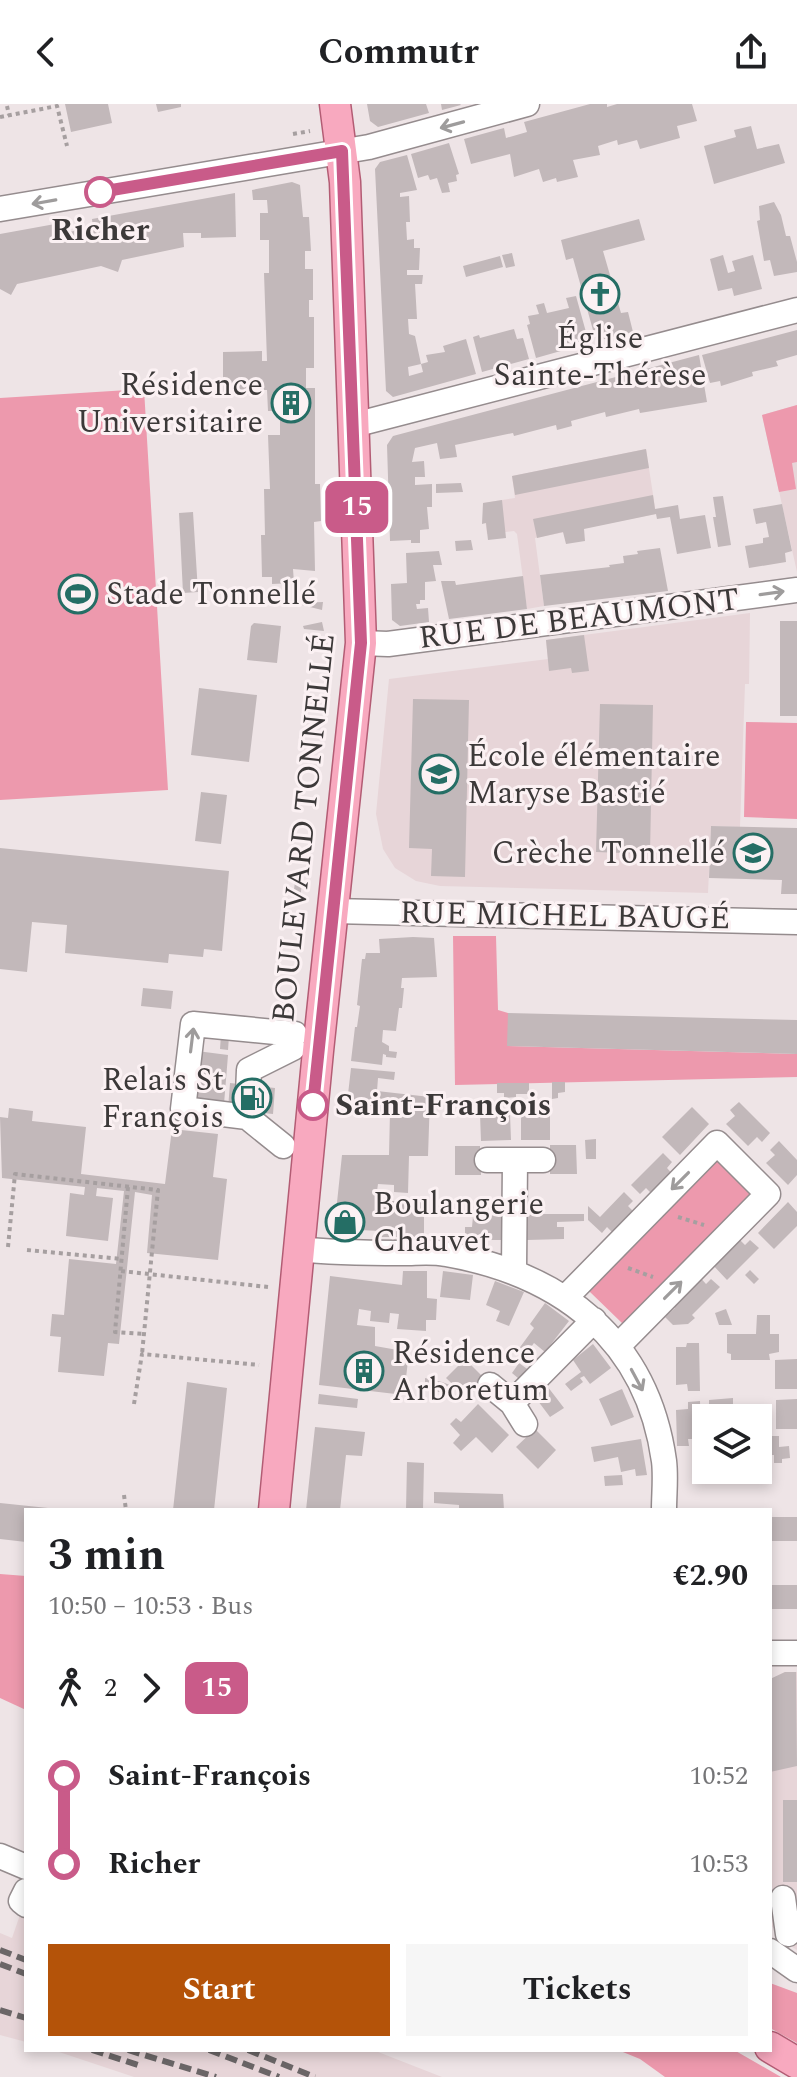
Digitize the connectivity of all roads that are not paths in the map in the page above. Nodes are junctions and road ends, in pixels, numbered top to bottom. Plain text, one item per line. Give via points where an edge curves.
1 (335, 104) edge
2 (527, 104) edge
3 (342, 151) junction
4 (0, 209) edge
5 (797, 310) edge
6 (354, 425) junction
7 (797, 590) edge
8 (361, 643) junction
9 (333, 911) junction
10 (797, 922) edge
11 (254, 1123) junction
12 (283, 1146) dead end
13 (487, 1160) dead end
14 (515, 1160) junction
15 (543, 1160) dead end
16 (299, 1249) junction
17 (514, 1270) junction
18 (565, 1298) junction
19 (594, 1320) junction
20 (618, 1346) junction
21 (490, 1385) dead end
22 (512, 1403) junction
23 (525, 1424) dead end
24 (274, 1508) edge
25 (664, 1508) edge
26 (772, 1653) edge
27 (797, 1653) edge
28 (0, 1856) edge
29 (24, 1866) edge
30 (783, 1898) dead end
31 (781, 1941) edge
32 (797, 1970) edge
33 (772, 2048) edge
34 (797, 2063) edge

1 - 3 main road, BOULEVARD TONNELLÉ
2 -> 3 street
3 -> 4 street
3 - 6 main road, BOULEVARD TONNELLÉ
5 - 6 street
6 - 8 main road, BOULEVARD TONNELLÉ
8 -> 7 street, RUE DE BEAUMONT via 388,644
8 - 9 main road, BOULEVARD TONNELLÉ
9 - 10 street, RUE MICHEL BAUGÉ
9 - 16 main road, BOULEVARD TONNELLÉ
11 -> 11 street via 183,1109 193,1024 294,1041 249,1070
11 - 12 street
13 - 14 street
14 - 15 street
14 - 17 street
16 - 17 street via 443,1253
16 - 24 main road, BOULEVARD TONNELLÉ
17 - 18 street
18 - 19 street
20 -> 18 street via 768,1194 717,1143
19 - 20 street
19 - 22 street
20 -> 25 street via 654,1418 664,1462
21 - 22 street
22 - 23 street
26 - 27 street
28 - 29 street
30 - 31 street
31 - 32 street
33 - 34 main road

